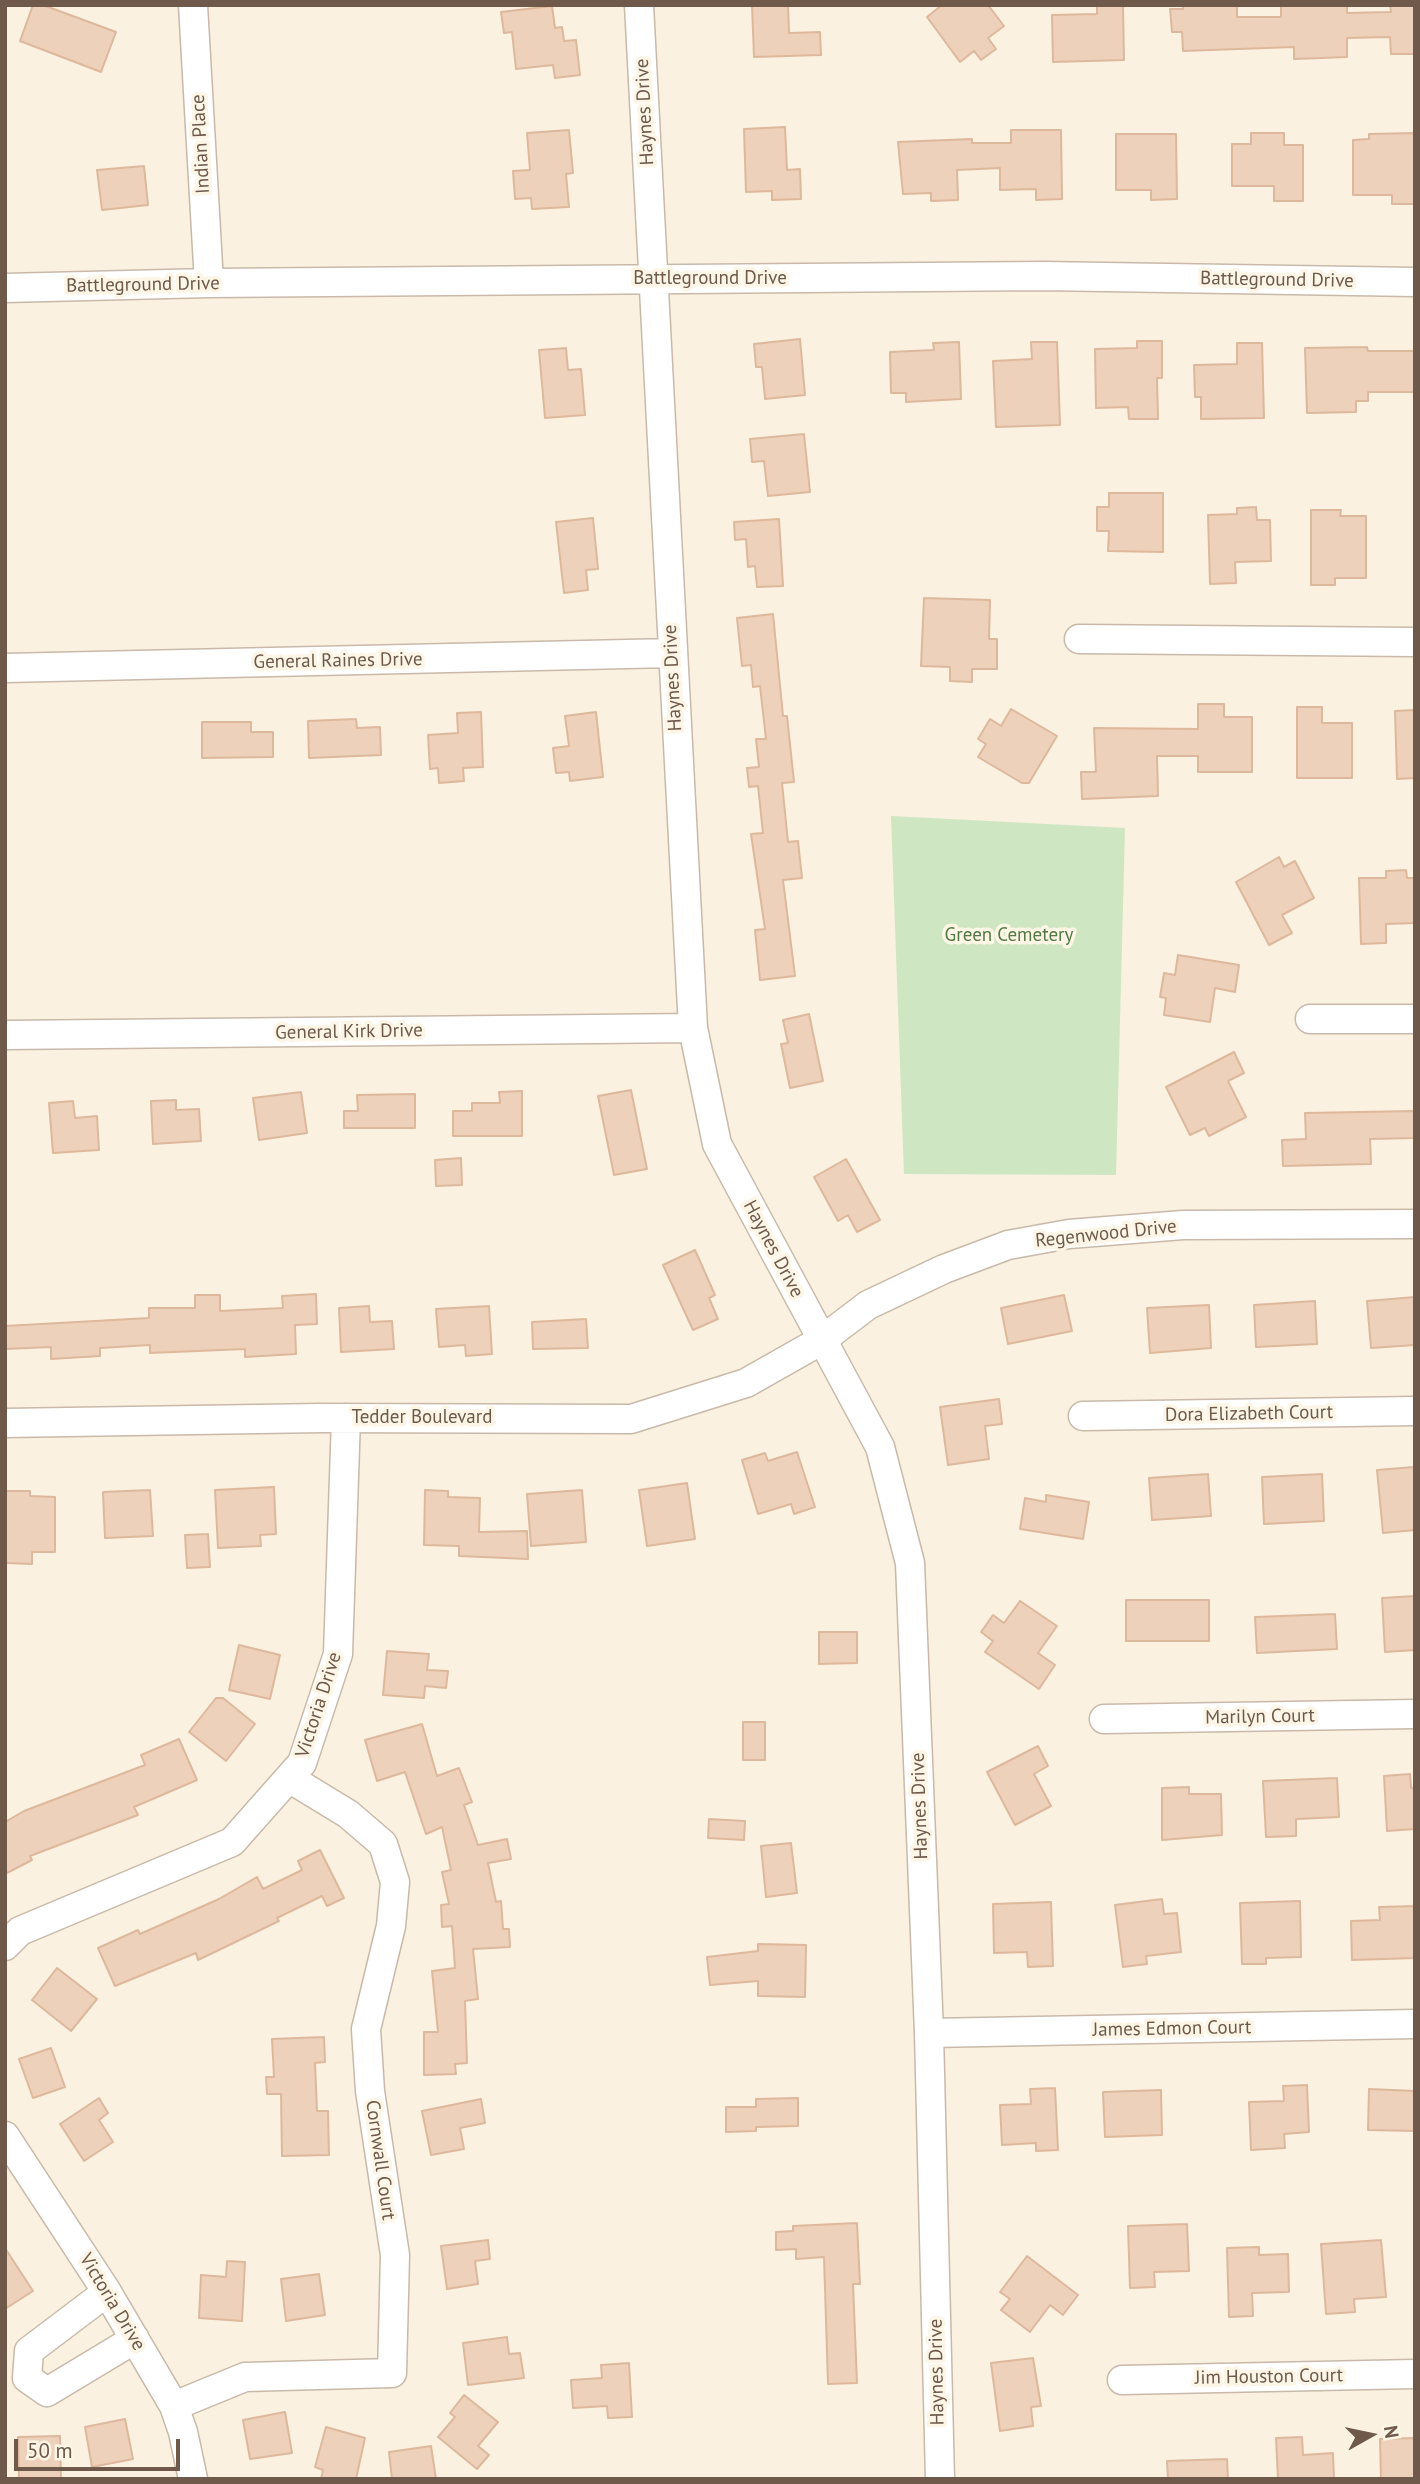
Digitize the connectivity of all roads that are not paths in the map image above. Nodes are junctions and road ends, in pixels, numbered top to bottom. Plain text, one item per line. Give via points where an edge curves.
1 (193, 5) edge
2 (639, 5) edge
3 (654, 279) junction
4 (1415, 282) edge
5 (209, 283) junction
6 (5, 288) edge
7 (1079, 639) dead end
8 (1415, 642) edge
9 (671, 653) junction
10 (5, 668) edge
11 (1310, 1019) dead end
12 (1415, 1020) edge
13 (693, 1028) junction
14 (5, 1035) edge
15 (1415, 1224) edge
16 (822, 1340) junction
17 (1415, 1411) edge
18 (1083, 1416) dead end
19 (346, 1418) junction
20 (5, 1423) edge
21 (1415, 1714) edge
22 (1104, 1719) dead end
23 (289, 1778) junction
24 (5, 1946) edge
25 (1415, 2024) edge
26 (929, 2033) junction
27 (5, 2136) edge
28 (107, 2292) junction
29 (135, 2339) junction
30 (1415, 2374) edge
31 (1122, 2380) dead end
32 (174, 2406) junction
33 (193, 2479) edge
34 (940, 2479) edge

1 - 5 street, Indian Place
2 - 3 street, Haynes Drive
3 - 4 street, Battleground Drive via 1044,276
3 - 5 street, Battleground Drive
3 - 9 street, Haynes Drive
5 - 6 street, Battleground Drive
7 - 8 street
9 - 10 street, General Raines Drive
9 - 13 street, Haynes Drive
11 - 12 street
13 - 14 street, General Kirk Drive
13 - 16 street, Haynes Drive via 717,1144
15 - 16 street, Regenwood Drive via 1182,1226 1069,1234 1008,1245 868,1305
16 - 19 street, Tedder Boulevard via 746,1383 631,1419
16 - 26 street, Haynes Drive via 880,1447 910,1563
17 - 18 street, Dora Elizabeth Court
19 - 20 street, Tedder Boulevard
19 - 23 street, Victoria Drive via 338,1654 302,1763
21 - 22 street, Marilyn Court
23 - 24 street, Victoria Drive via 232,1842 20,1931
23 - 32 street, Cornwall Court via 348,1814 383,1844 395,1882 391,1926 366,2029 370,2091 395,2255 392,2373 245,2377
25 - 26 street, James Edmon Court
26 - 34 street, Haynes Drive
27 - 28 street, Victoria Drive
28 - 29 street, Victoria Drive
28 - 29 street via 29,2351 27,2378 47,2392
29 - 32 street, Victoria Drive
30 - 31 street, Jim Houston Court
32 - 33 street, Victoria Drive

